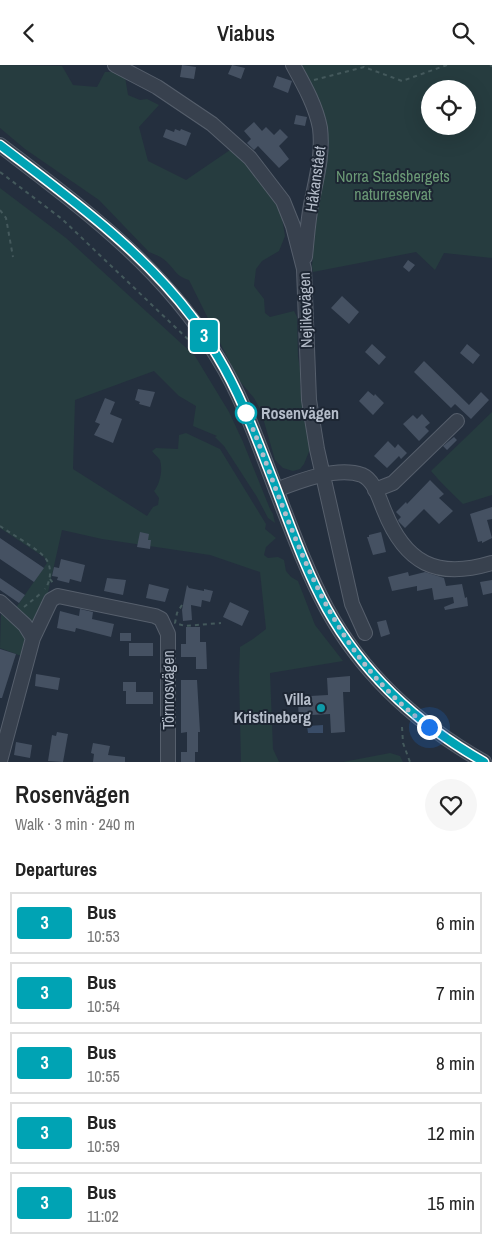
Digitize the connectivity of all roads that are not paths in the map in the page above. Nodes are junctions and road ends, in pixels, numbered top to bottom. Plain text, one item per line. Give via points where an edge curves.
1 (116, 65) edge
2 (293, 65) edge
3 (0, 145) edge
4 (304, 269) junction
5 (457, 421) dead end
6 (323, 475) junction
7 (276, 490) junction
8 (375, 490) junction
9 (492, 563) edge
10 (0, 602) edge
11 (365, 633) dead end
12 (33, 638) junction
13 (0, 761) edge
14 (168, 762) edge
15 (484, 762) edge

1 - 4 street, Nejlikevägen via 192,109 250,158 283,201
2 - 4 street, Håkanstået via 314,106 322,148
3 - 7 street via 99,222 158,278 192,317 243,404
4 - 6 street, Nejlikevägen via 309,400
5 - 8 street via 393,483
6 - 7 street
6 - 8 street via 353,473 363,476
6 - 11 street, Nejlikevägen via 352,604
7 - 15 street via 314,582 355,652 418,719
8 - 9 street via 395,534 418,560 454,570
10 - 12 street via 25,625
12 - 13 street
12 - 14 street, Törnrosvägen via 48,605 58,596 161,619 168,634

